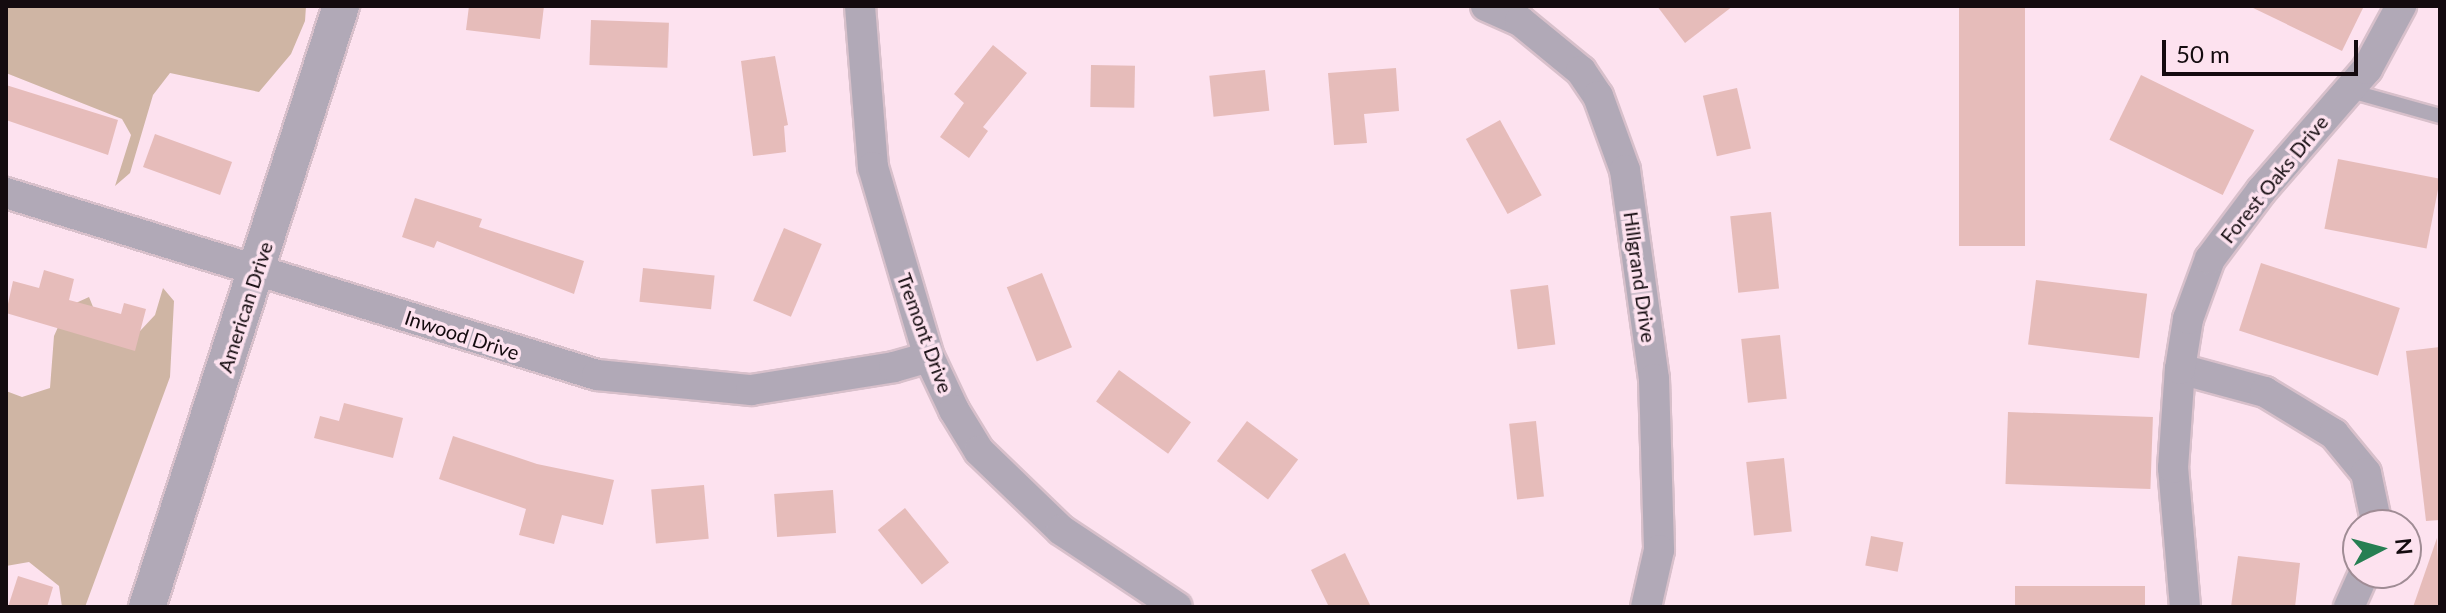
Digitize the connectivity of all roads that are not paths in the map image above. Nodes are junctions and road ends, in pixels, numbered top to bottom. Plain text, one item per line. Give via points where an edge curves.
1 (341, 6) edge
2 (860, 6) edge
3 (1486, 6) edge
4 (2401, 6) edge
5 (2346, 90) junction
6 (2440, 116) edge
7 (6, 193) edge
8 (258, 270) junction
9 (929, 357) junction
10 (2180, 369) junction
11 (2374, 509) edge
12 (147, 607) edge
13 (1177, 607) edge
14 (1646, 607) edge
15 (2185, 607) edge

1 - 8 street, American Drive
2 - 9 street, Tremont Drive via 873,167
3 - 14 street, Hillgrand Drive via 1532,29 1581,71 1598,96 1625,170 1654,379 1659,550
4 - 5 street, Forest Oaks Drive via 2367,69
5 - 6 lane
5 - 10 street, Forest Oaks Drive via 2210,259 2188,319
7 - 8 street, Inwood Drive
8 - 9 street, Inwood Drive via 525,355 653,384 751,390
8 - 12 street, American Drive
9 - 13 street, Tremont Drive via 979,451 1012,486 1061,530
10 - 11 street via 2265,392 2334,434 2366,473
10 - 15 street, Forest Oaks Drive via 2173,468

